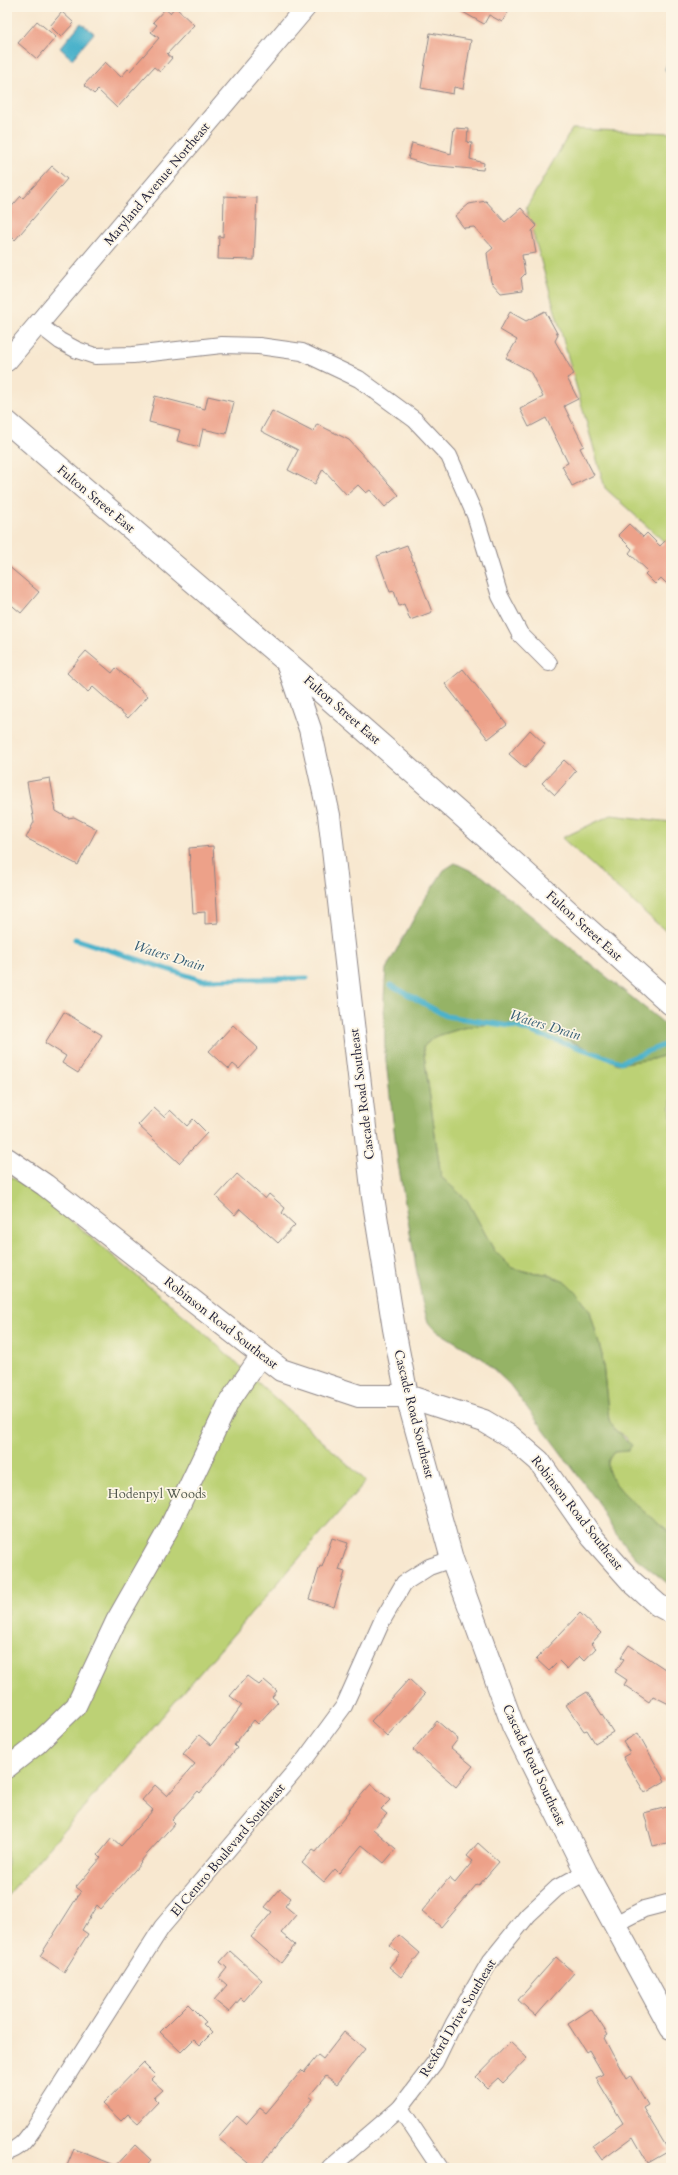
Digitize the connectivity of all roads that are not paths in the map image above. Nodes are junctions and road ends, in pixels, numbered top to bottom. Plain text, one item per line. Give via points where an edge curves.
1 (306, 7) edge
2 (38, 324) junction
3 (7, 361) edge
4 (7, 422) edge
5 (287, 662) junction
6 (549, 663) dead end
7 (671, 1004) edge
8 (7, 1160) edge
9 (262, 1354) junction
10 (407, 1396) junction
11 (452, 1559) junction
12 (671, 1612) edge
13 (7, 1768) edge
14 (586, 1872) junction
15 (671, 1902) edge
16 (615, 1924) junction
17 (671, 2028) edge
18 (400, 2108) junction
19 (7, 2152) edge
20 (330, 2168) edge
21 (440, 2168) edge

1 - 2 street, Maryland Avenue Northeast
2 - 3 street, Maryland Avenue Northeast
2 - 6 street via 60,341 95,356 133,355 222,345 259,346 302,352 359,379 416,420 449,456 476,515 500,596 520,634
4 - 5 main road, Fulton Street East
5 - 7 main road, Fulton Street East
5 - 10 main road, Cascade Road Southeast via 310,729 329,815 376,1220
8 - 9 main road, Robinson Road Southeast via 45,1185
9 - 10 main road, Robinson Road Southeast via 281,1370 359,1396
9 - 13 street via 229,1402 169,1528 116,1621 76,1706 36,1745
10 - 11 main road, Cascade Road Southeast
10 - 12 main road, Robinson Road Southeast via 484,1421 511,1437 539,1461 592,1537 631,1581 658,1605
11 - 14 main road, Cascade Road Southeast via 513,1726
11 - 19 street, El Centro Boulevard Southeast via 429,1567 404,1583 382,1621 344,1706 305,1759 162,1927 32,2131 24,2142
14 - 16 main road, Cascade Road Southeast
14 - 18 street, Rexford Drive Southeast via 557,1888 534,1910 489,1963 434,2062
15 - 16 street via 644,1909
16 - 17 main road, Cascade Road Southeast
18 - 20 street, Rexford Drive Southeast
18 - 21 street

